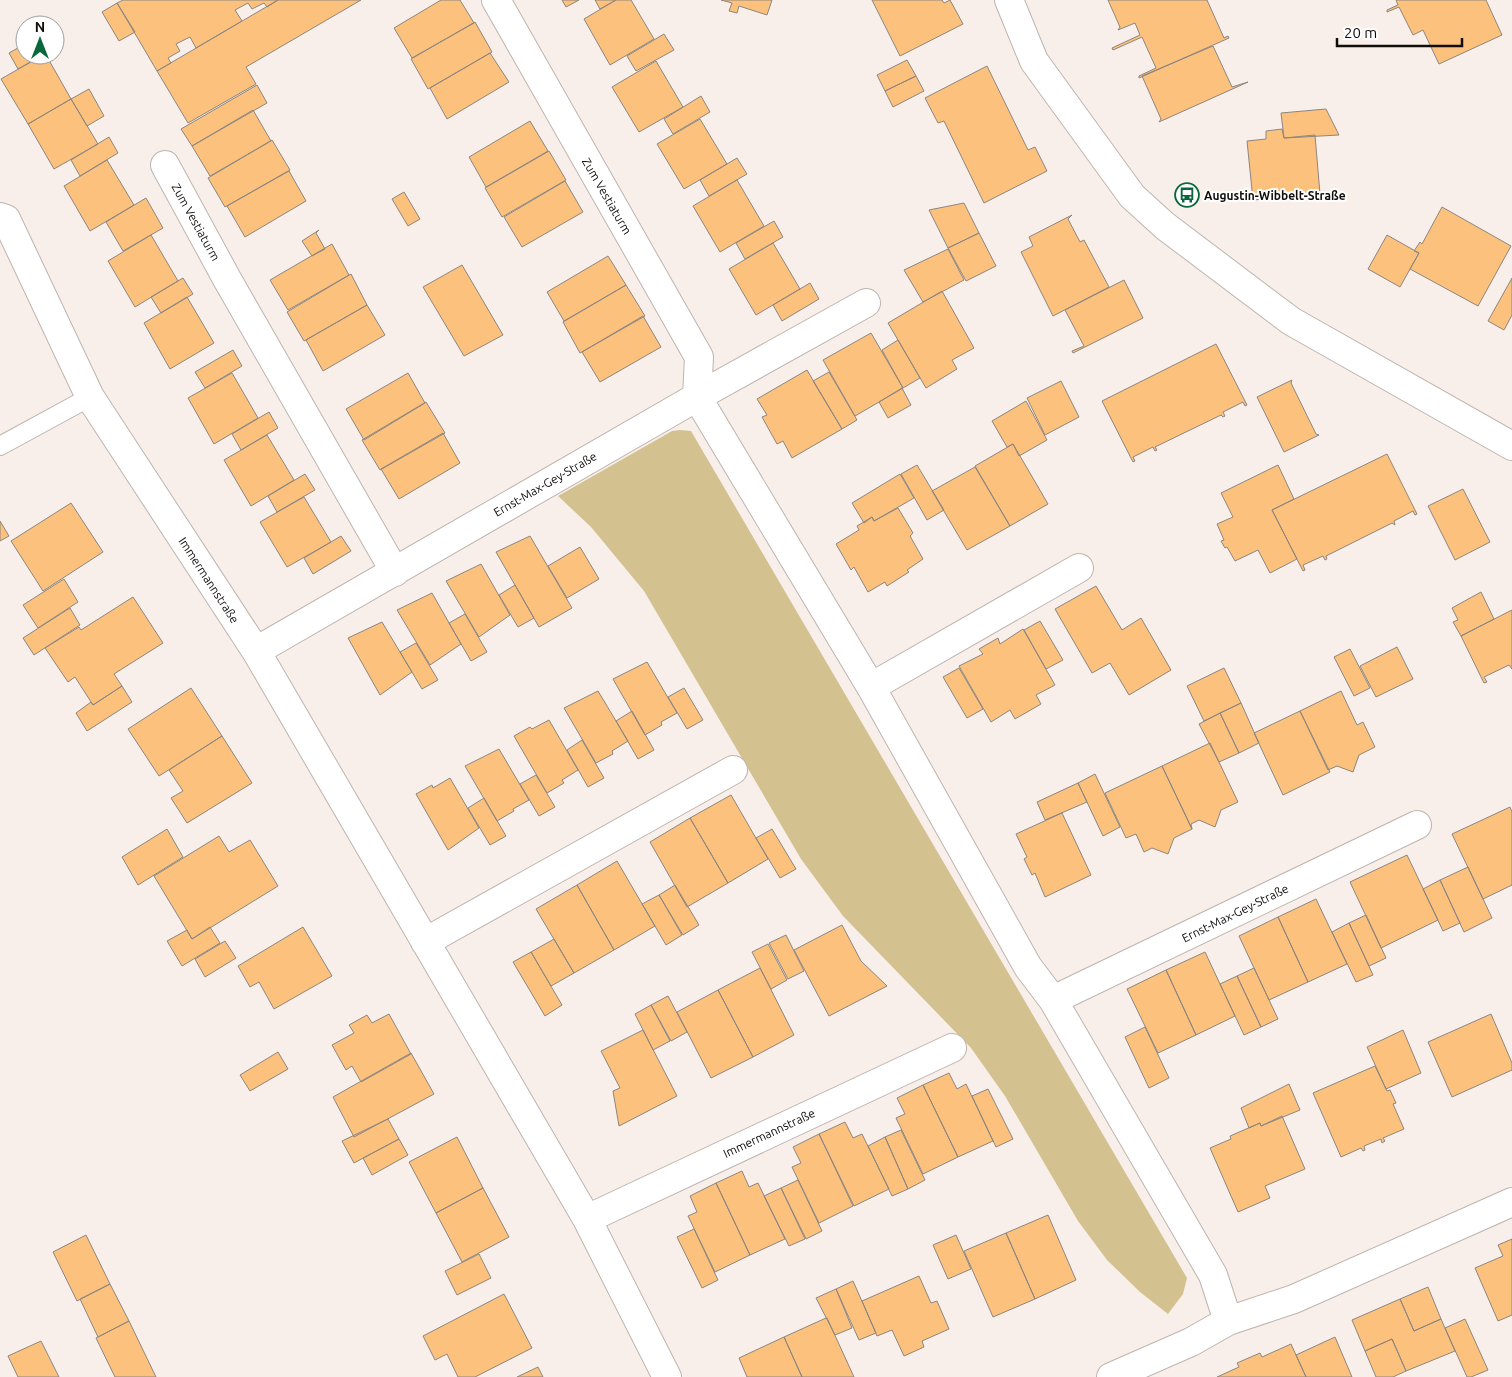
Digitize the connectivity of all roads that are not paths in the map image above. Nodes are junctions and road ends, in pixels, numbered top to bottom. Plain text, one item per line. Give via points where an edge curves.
1 (496, 0) edge
2 (1009, 0) edge
3 (165, 165) dead end
4 (2, 214) edge
5 (866, 303) dead end
6 (90, 397) junction
7 (696, 397) junction
8 (0, 446) edge
9 (1512, 446) edge
10 (1079, 568) dead end
11 (395, 572) junction
12 (256, 651) junction
13 (870, 687) junction
14 (733, 770) dead end
15 (1417, 825) dead end
16 (426, 942) junction
17 (1053, 1000) junction
18 (952, 1048) dead end
19 (1512, 1202) edge
20 (587, 1219) junction
21 (1228, 1321) junction
22 (667, 1377) edge
23 (1111, 1377) edge

1 - 7 street, Zum Vestiaturm via 699,357
2 - 9 street via 1034,61 1132,196 1165,226 1291,322
3 - 11 street, Zum Vestiaturm
4 - 6 street, Immermannstraße
5 - 7 street, Ernst-Max-Gey-Straße
6 - 8 lane
6 - 12 street, Immermannstraße
7 - 11 street, Ernst-Max-Gey-Straße
7 - 13 street
10 - 13 street
11 - 12 street, Ernst-Max-Gey-Straße
12 - 16 street, Immermannstraße
13 - 17 street via 1028,967
14 - 16 street
15 - 17 street, Ernst-Max-Gey-Straße
16 - 20 street, Immermannstraße
17 - 21 street via 1213,1275
18 - 20 street, Immermannstraße
19 - 21 street via 1294,1299
20 - 22 street, Immermannstraße
21 - 23 street via 1190,1342

